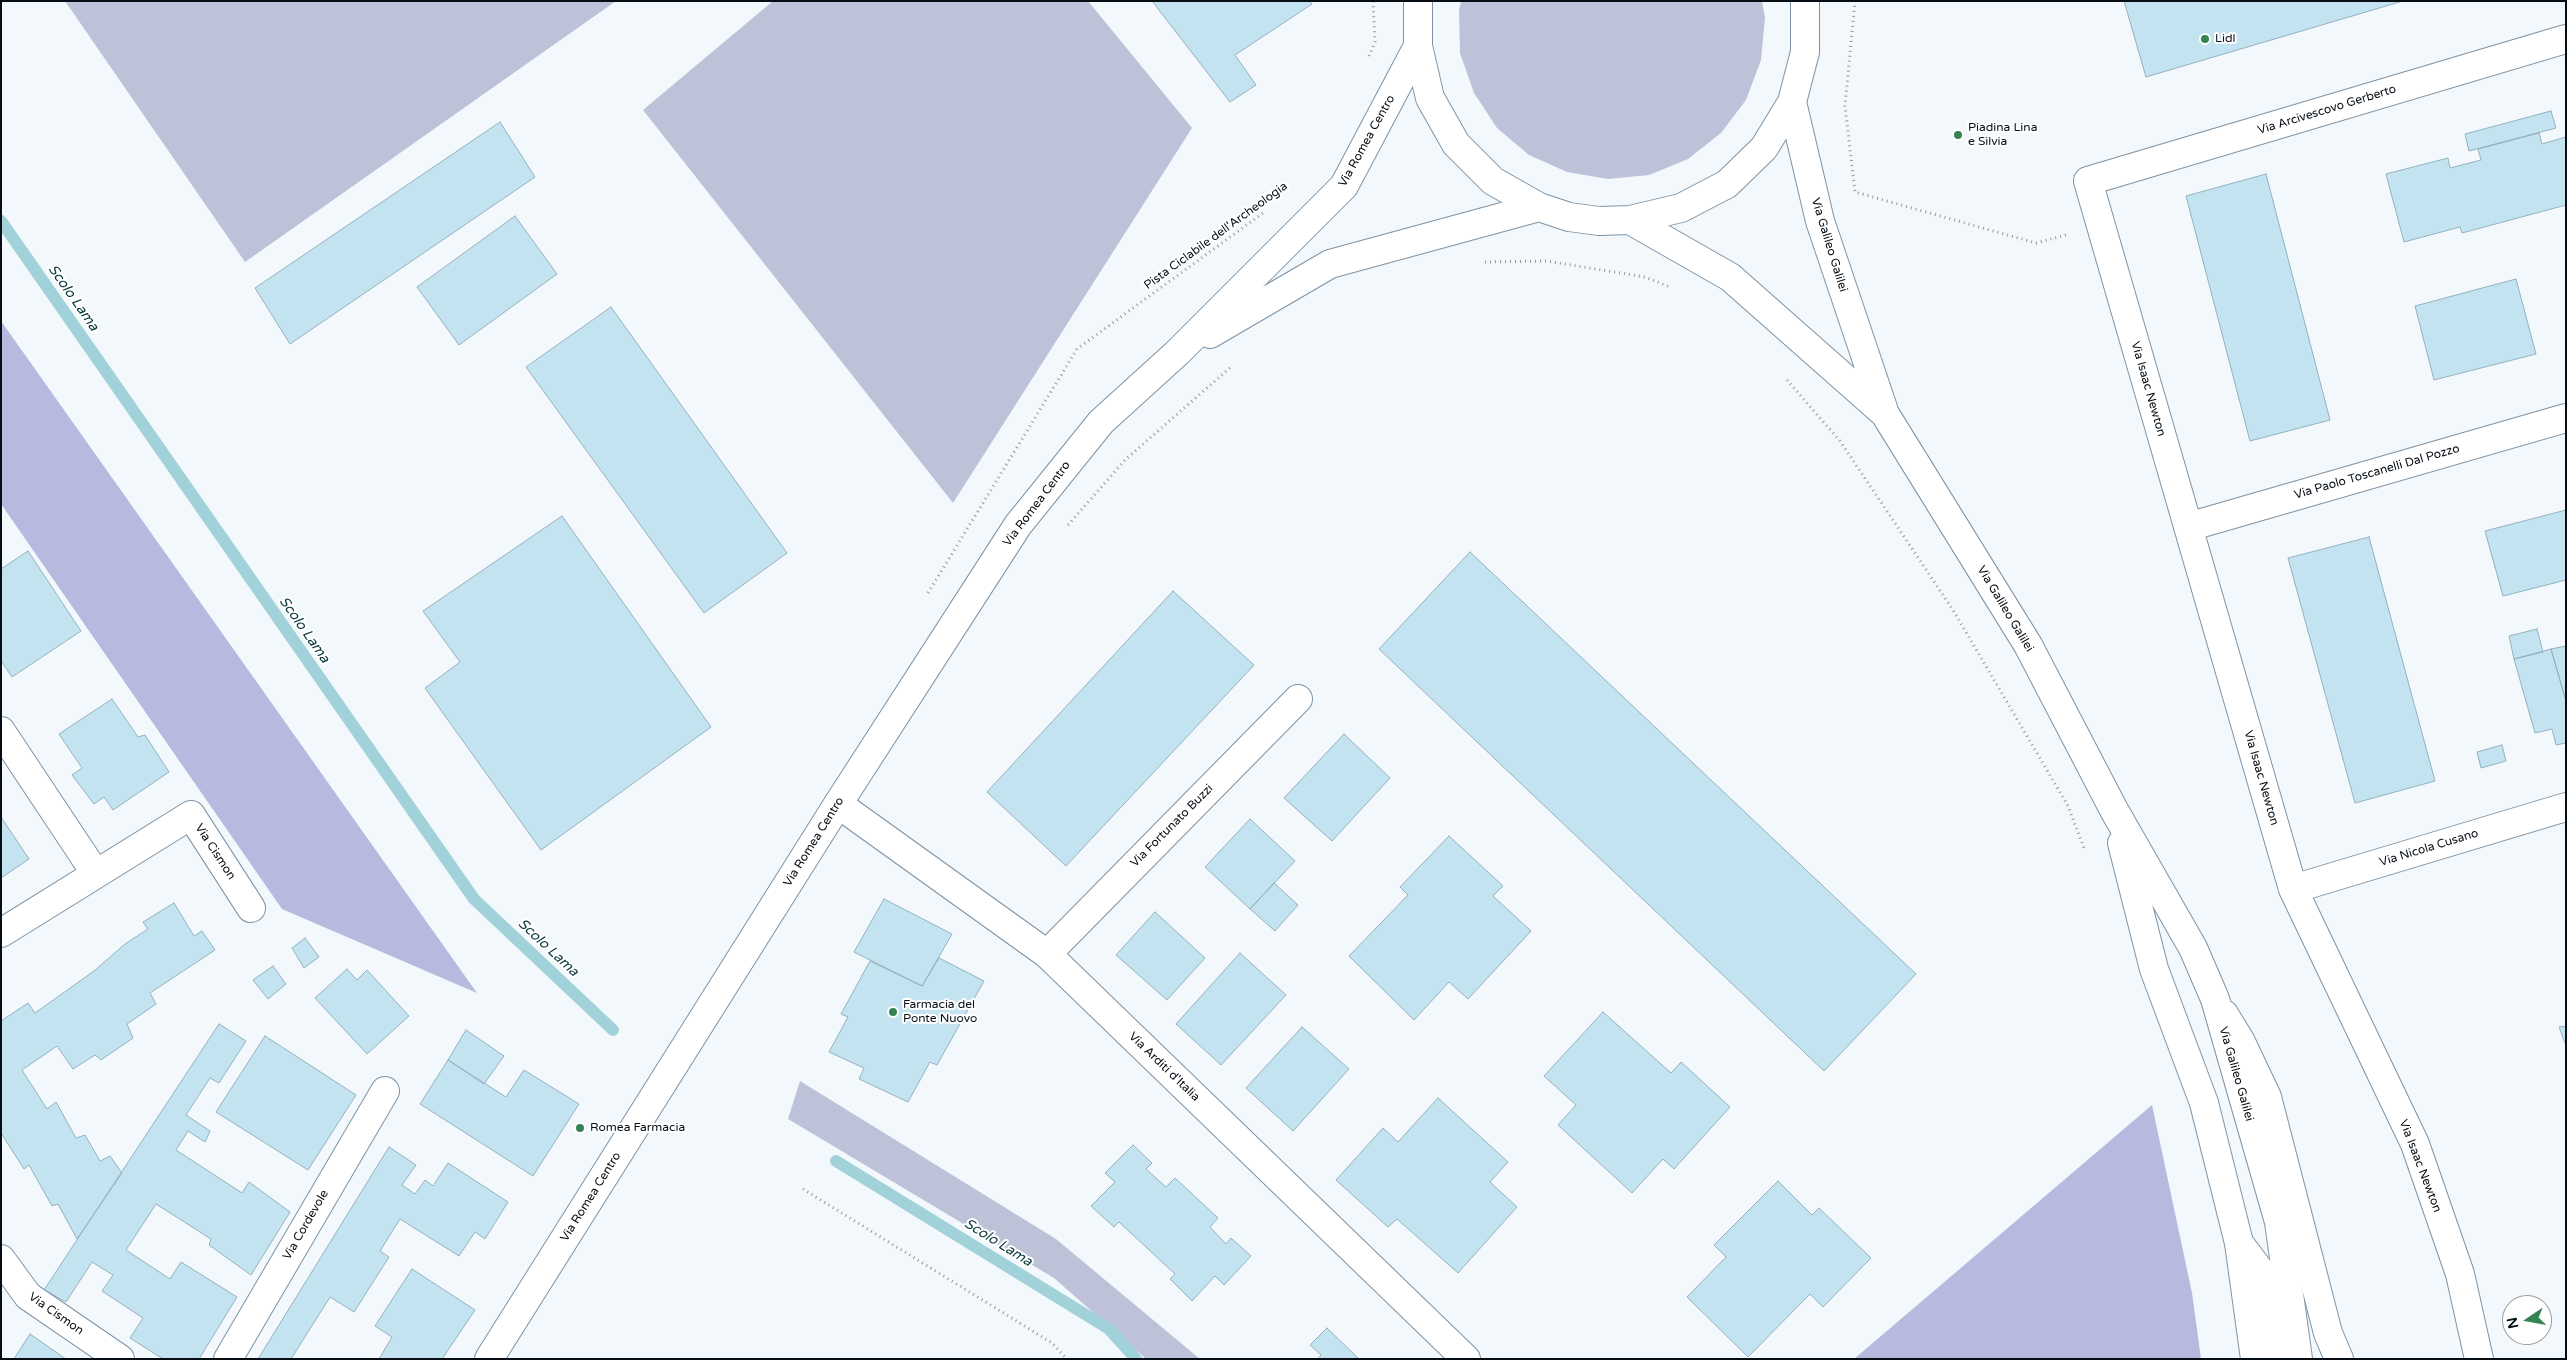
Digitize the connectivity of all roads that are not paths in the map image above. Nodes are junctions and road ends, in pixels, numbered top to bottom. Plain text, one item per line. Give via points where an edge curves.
1 (1418, 1) edge
2 (1805, 1) edge
3 (2566, 39) edge
4 (1418, 46) junction
5 (1792, 102) junction
6 (2088, 181) joint
7 (1539, 207) junction
8 (1630, 220) junction
9 (1177, 354) junction
10 (1885, 414) junction
11 (2566, 418) edge
12 (2188, 527) junction
13 (1298, 699) dead end
14 (1, 731) edge
15 (838, 804) junction
16 (2566, 807) edge
17 (2114, 810) junction
18 (96, 874) junction
19 (2293, 889) junction
20 (251, 908) dead end
21 (1, 932) edge
22 (1047, 954) junction
23 (2214, 999) junction
24 (385, 1091) dead end
25 (2240, 1242) junction
26 (1, 1260) edge
27 (120, 1359) edge
28 (228, 1359) edge
29 (489, 1359) edge
30 (1466, 1359) edge
31 (2256, 1359) edge
32 (2274, 1359) edge
33 (2298, 1359) edge
34 (2339, 1359) edge
35 (2479, 1359) edge

1 - 4 street
2 - 5 street via 1805,52
3 - 6 street, Via Arcivescovo Gerberto
4 - 7 street via 1430,98 1456,144 1493,181
4 - 9 street, Via Romea Centro via 1344,186
5 - 8 street via 1764,148 1727,184 1681,208
5 - 10 street, Via Galileo Galilei via 1820,221
6 - 12 street, Via Isaac Newton
7 - 8 street via 1569,217 1599,221
7 - 9 street, Via Romea Centro via 1330,264
8 - 10 street, Via Galileo Galilei via 1730,277
9 - 15 street, Via Romea Centro via 1100,422 1018,525
10 - 17 street, Via Galileo Galilei via 2028,645
11 - 12 street, Via Paolo Toscanelli Dal Pozzo
12 - 19 street, Via Isaac Newton
13 - 22 street, Via Fortunato Buzzi
14 - 18 street
15 - 22 street, Via Arditi d'Italia
15 - 29 street, Via Romea Centro
16 - 19 street, Via Nicola Cusano
17 - 23 street, Via Galileo Galilei via 2193,948
17 - 25 street, Via Galileo Galilei via 2154,969 2204,1103
18 - 20 street, Via Cismon via 191,815
18 - 21 street, Via Cismon
19 - 35 street, Via Isaac Newton via 2415,1144 2460,1274
22 - 30 street, Via Arditi d'Italia
23 - 33 street, Via Galileo Galilei via 2278,1222
23 - 34 street via 2240,1040 2267,1098 2328,1333
24 - 28 street, Via Cordevole
25 - 31 street, Via Galileo Galilei
25 - 32 street via 2261,1272
26 - 27 street, Via Cismon via 28,1296

